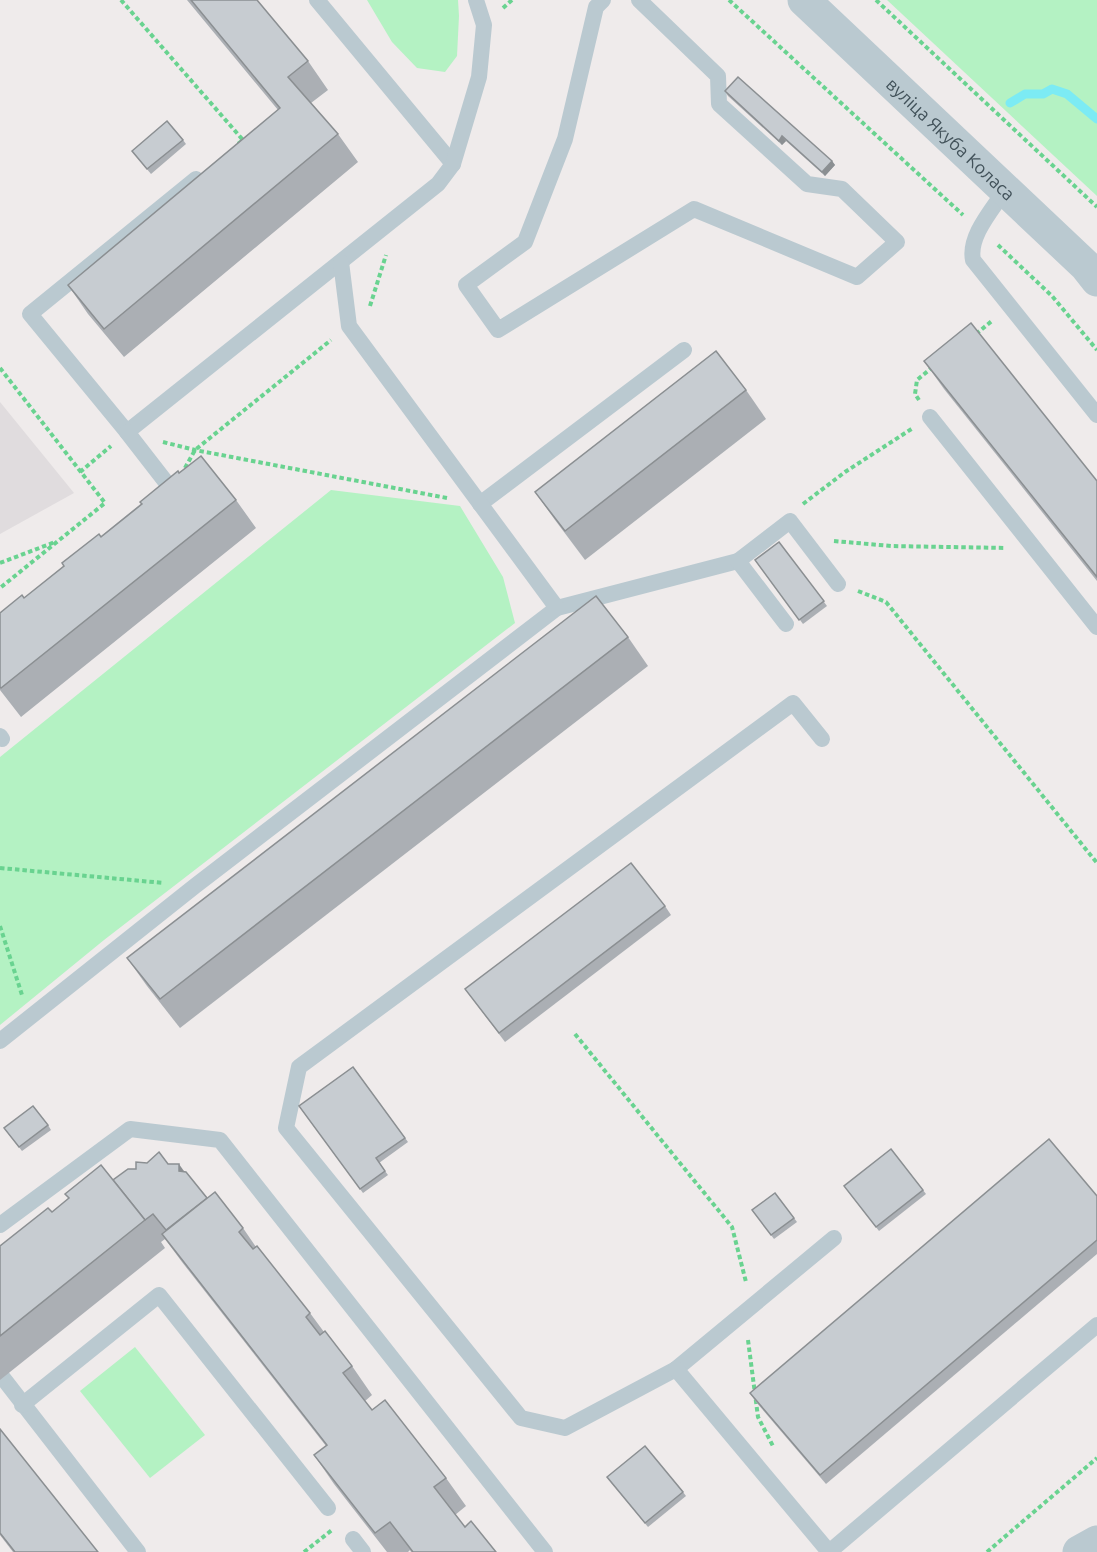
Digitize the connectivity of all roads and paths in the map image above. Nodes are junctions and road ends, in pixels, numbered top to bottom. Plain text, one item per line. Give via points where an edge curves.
1 (122, 0) edge
2 (317, 0) edge
3 (476, 0) edge
4 (603, 0) edge
5 (639, 0) edge
6 (729, 0) edge
7 (804, 0) edge
8 (876, 0) edge
9 (225, 156) joint
10 (453, 164) junction
11 (1005, 190) junction
12 (1097, 207) edge
13 (398, 216) junction
14 (979, 230) junction
15 (341, 262) junction
16 (1097, 280) edge
17 (1010, 307) junction
18 (349, 326) junction
19 (973, 336) edge
20 (684, 350) dead end
21 (1097, 350) edge
22 (936, 365) edge
23 (0, 368) edge
24 (1097, 416) edge
25 (930, 417) junction
26 (127, 432) junction
27 (195, 450) junction
28 (80, 472) junction
29 (172, 490) junction
30 (154, 504) edge
31 (480, 504) junction
32 (796, 510) dead end
33 (804, 538) junction
34 (58, 540) junction
35 (1034, 548) junction
36 (738, 561) junction
37 (0, 563) edge
38 (838, 584) joint
39 (0, 588) edge
40 (557, 608) junction
41 (786, 624) dead end
42 (1097, 627) edge
43 (822, 739) dead end
44 (1097, 863) edge
45 (0, 868) edge
46 (195, 886) junction
47 (0, 926) edge
48 (29, 1016) junction
49 (575, 1034) dead end
50 (0, 1041) edge
51 (0, 1225) edge
52 (834, 1238) dead end
53 (744, 1311) junction
54 (1097, 1325) edge
55 (676, 1369) junction
56 (3, 1378) edge
57 (22, 1405) junction
58 (778, 1455) dead end
59 (1097, 1458) edge
60 (328, 1508) edge
61 (340, 1524) edge
62 (1097, 1542) edge
63 (138, 1552) edge
64 (304, 1552) edge
65 (545, 1552) edge
66 (987, 1552) edge
67 (1080, 1552) edge

1 - 9 path via 243,140
2 - 10 lane
3 - 10 lane via 484,25 479,77
4 - 5 lane via 596,7 565,140 525,242 466,285 498,330 694,209 857,276 897,242 842,189 807,184 720,104 718,76
6 - 14 path
7 - 11 street, вуліца Якуба Коласа
8 - 12 path
9 - 26 lane via 30,314
10 - 13 lane via 438,184
11 - 14 lane
11 - 16 street, вуліца Якуба Коласа
13 - 15 lane
13 - 18 path via 369,310
14 - 17 lane via 971,251 973,260
14 - 21 path via 1052,296
15 - 18 lane
15 - 26 lane
17 - 19 path
17 - 24 lane
18 - 27 path
18 - 31 lane
20 - 31 lane
22 - 25 path via 917,380 915,393
23 - 28 path
25 - 32 path via 845,472
25 - 35 lane
26 - 27 path
26 - 28 path
26 - 29 lane
27 - 29 path
27 - 31 path
28 - 34 path via 105,503
29 - 30 lane
31 - 40 lane
33 - 35 path via 891,546
33 - 36 lane via 790,521
33 - 38 lane
34 - 37 path
34 - 39 path
35 - 42 lane
36 - 40 lane
36 - 41 lane
38 - 44 path via 885,602
40 - 46 lane
43 - 55 lane via 793,703 299,1067 286,1128 521,1418 565,1428
45 - 46 path
46 - 48 lane
47 - 48 path
48 - 50 lane
49 - 53 path via 732,1227 747,1284
51 - 65 lane via 129,1129 220,1140
52 - 53 lane
53 - 55 lane
53 - 58 path via 758,1417
54 - 55 lane via 829,1552
56 - 57 lane
57 - 60 lane via 159,1295
57 - 63 lane
59 - 66 path
61 - 64 path
62 - 67 street

